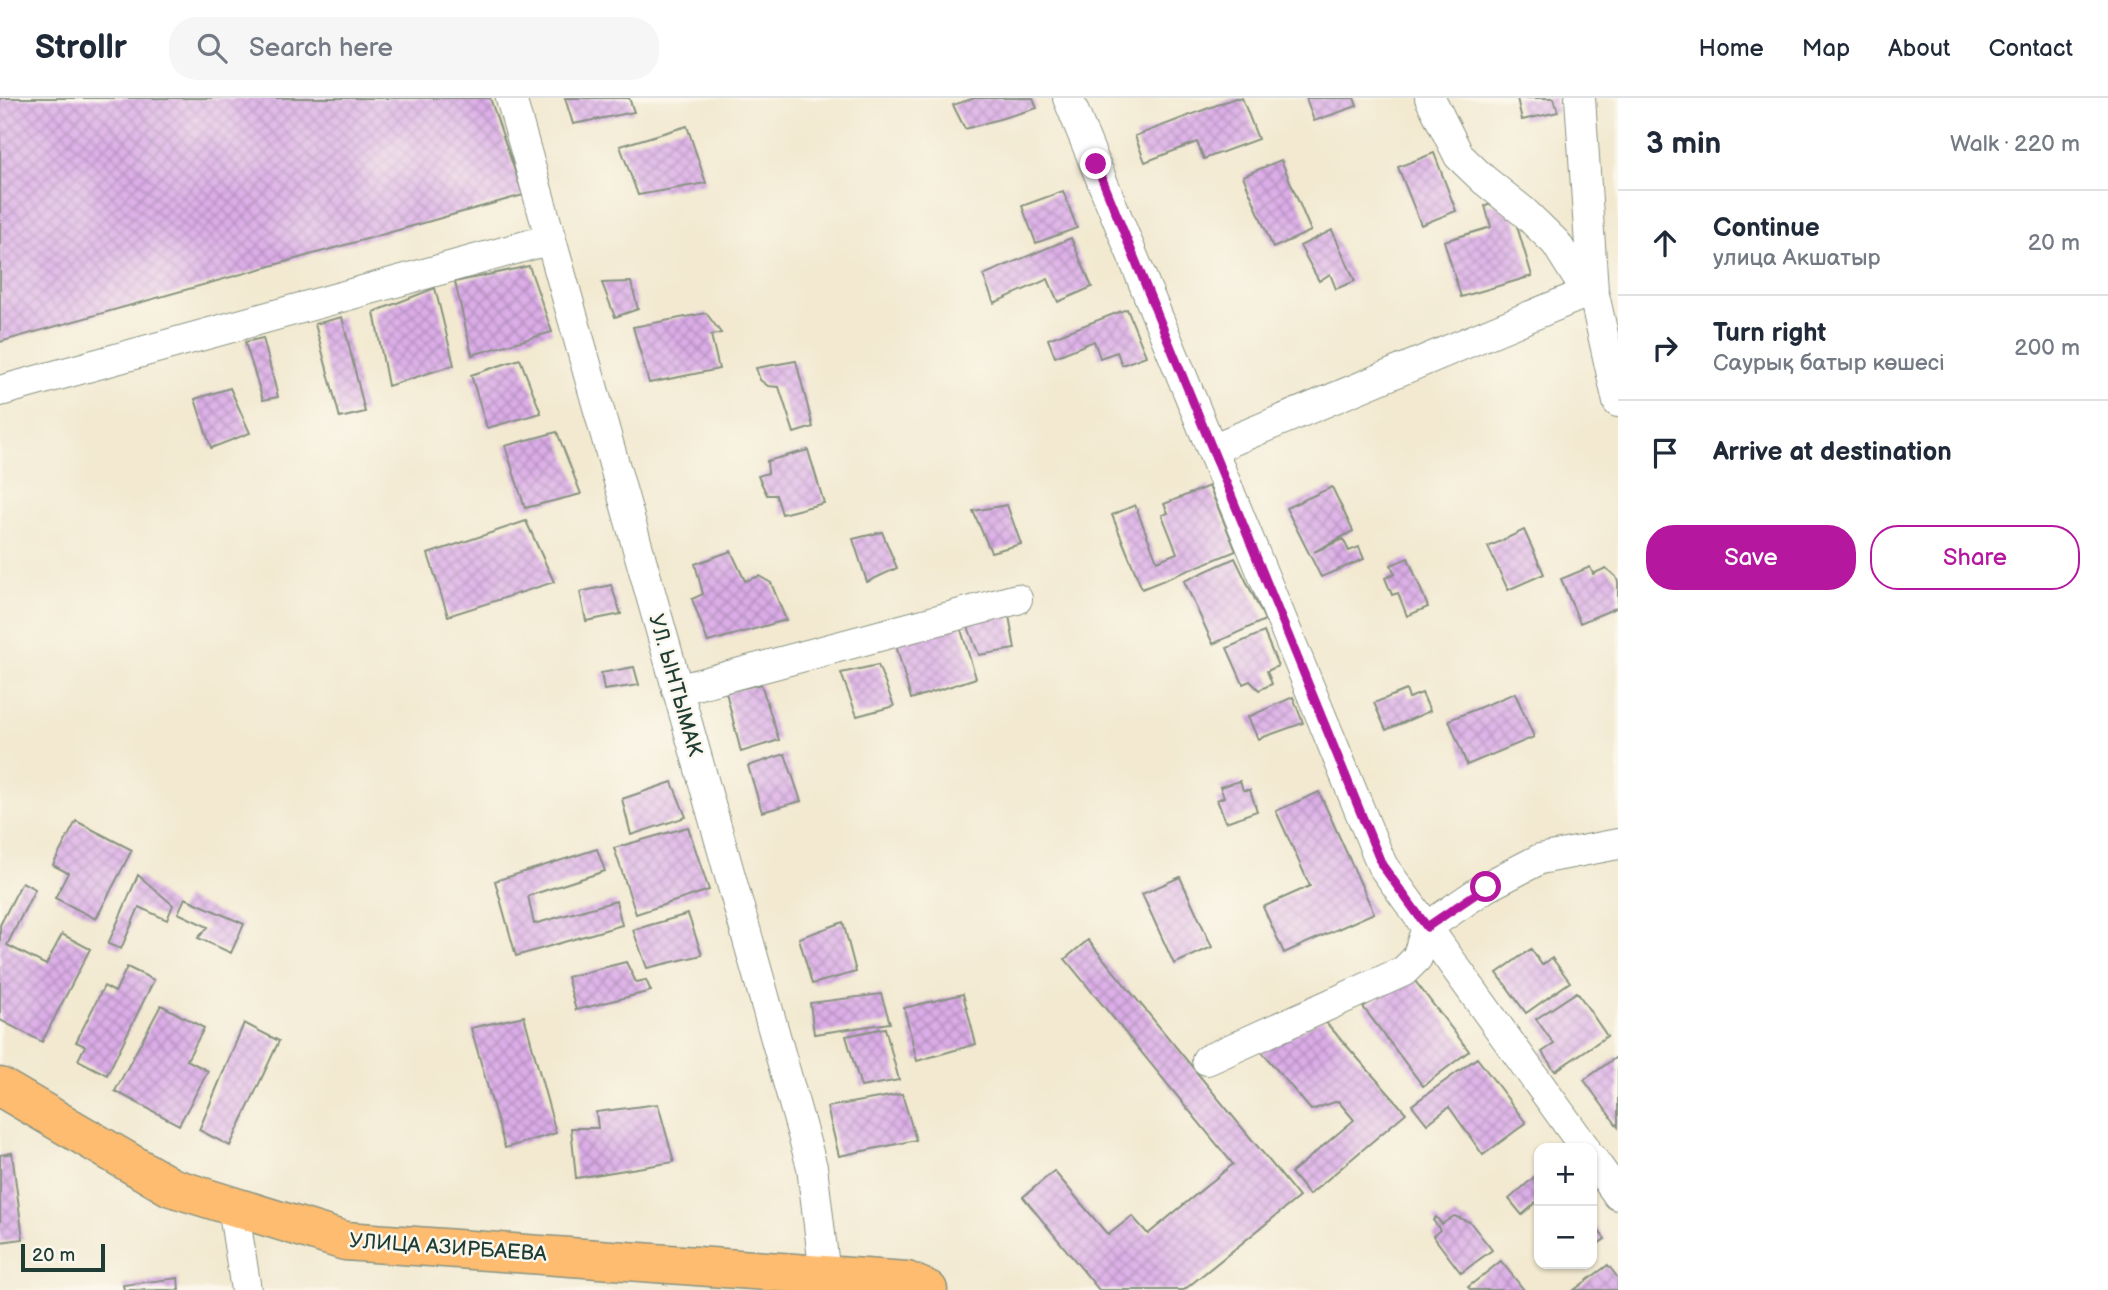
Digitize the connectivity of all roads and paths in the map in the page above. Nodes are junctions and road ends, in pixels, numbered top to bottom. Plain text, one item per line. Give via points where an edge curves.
1 (511, 98) edge
2 (1068, 98) edge
3 (1430, 98) edge
4 (1580, 98) edge
5 (551, 239) junction
6 (1593, 290) junction
7 (0, 391) edge
8 (1618, 402) edge
9 (1212, 449) junction
10 (1017, 598) dead end
11 (677, 690) junction
12 (1618, 844) edge
13 (1427, 927) junction
14 (1208, 1060) dead end
15 (0, 1087) edge
16 (1581, 1143) edge
17 (1597, 1165) edge
18 (1618, 1195) edge
19 (233, 1206) junction
20 (825, 1275) junction
21 (246, 1290) edge
22 (928, 1290) edge

1 - 5 street, УЛ. ЫНТЫМАК
2 - 9 street
3 - 6 street via 1459,156 1556,243 1576,275
4 - 6 street
5 - 7 street
5 - 11 street, УЛ. ЫНТЫМАК
6 - 8 street
6 - 9 street
9 - 13 street via 1382,865
10 - 11 street
11 - 20 street, УЛ. ЫНТЫМАК via 812,1167
12 - 13 street via 1540,859 1486,887
13 - 14 street via 1417,958 1404,971
13 - 16 street
15 - 19 main road, УЛИЦА АЗИРБАЕВА via 171,1187
17 - 18 street
19 - 20 main road, УЛИЦА АЗИРБАЕВА via 345,1241
19 - 21 street
20 - 22 main road, УЛИЦА АЗИРБАЕВА via 907,1281

